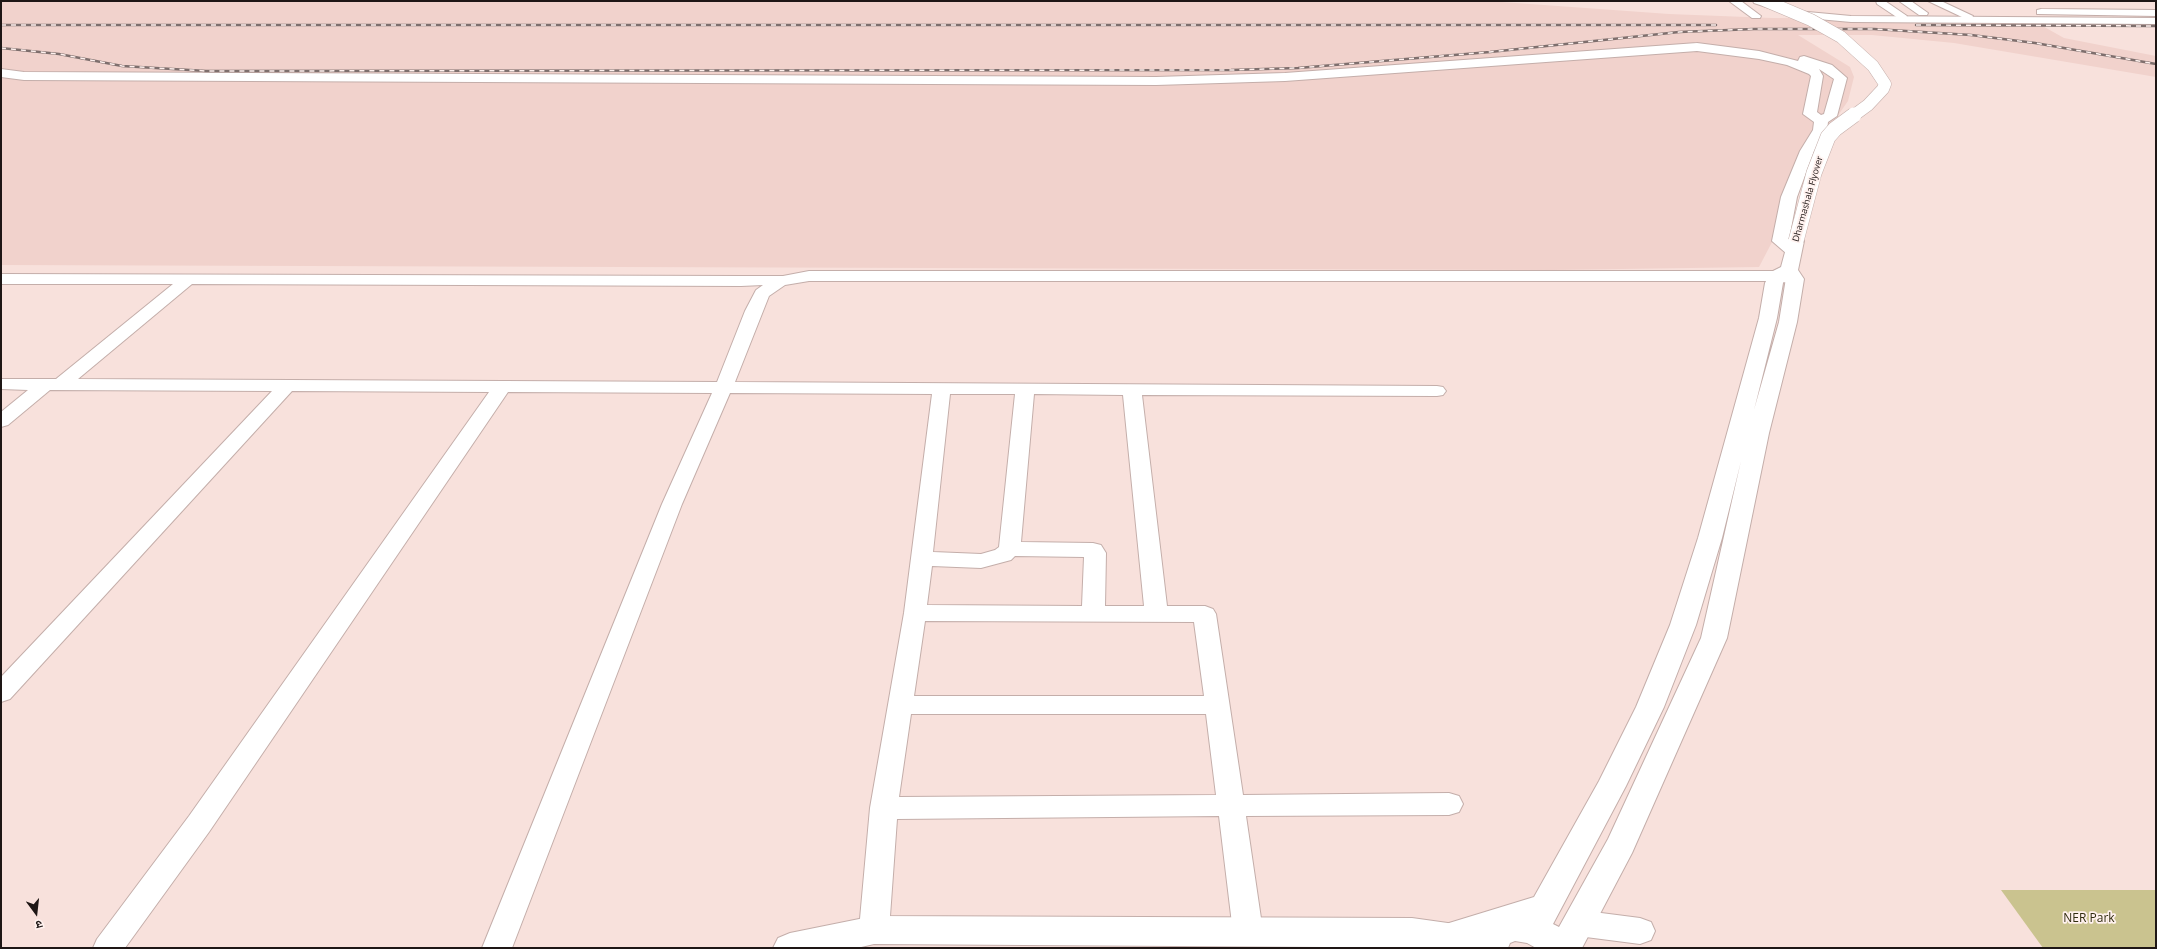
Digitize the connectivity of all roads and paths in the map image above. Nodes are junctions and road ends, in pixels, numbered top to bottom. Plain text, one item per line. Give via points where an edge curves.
1 (1734, 1) edge
2 (1758, 1) edge
3 (1766, 1) edge
4 (1773, 1) edge
5 (1904, 1) edge
6 (1933, 1) edge
7 (2074, 1) edge
8 (1880, 2) dead end
9 (2041, 12) dead end
10 (1923, 13) dead end
11 (2156, 14) edge
12 (1756, 16) dead end
13 (1902, 16) junction
14 (1968, 16) junction
15 (2104, 17) junction
16 (2156, 21) edge
17 (1, 74) edge
18 (1257, 77) junction
19 (1821, 120) junction
20 (1790, 263) junction
21 (1, 279) edge
22 (189, 279) junction
23 (788, 280) junction
24 (1, 384) edge
25 (53, 384) junction
26 (287, 386) junction
27 (502, 387) junction
28 (724, 387) junction
29 (942, 388) junction
30 (1025, 389) junction
31 (1132, 390) junction
32 (1436, 391) dead end
33 (1, 420) edge
34 (1010, 548) junction
35 (920, 559) junction
36 (915, 613) junction
37 (1093, 613) junction
38 (1156, 613) junction
39 (1, 693) edge
40 (1217, 705) junction
41 (901, 706) junction
42 (1449, 804) dead end
43 (1229, 805) junction
44 (884, 808) junction
45 (874, 930) junction
46 (1640, 930) dead end
47 (1248, 932) junction
48 (1561, 934) edge
49 (1448, 938) junction
50 (1491, 946) edge
51 (108, 948) edge
52 (497, 948) edge
53 (790, 948) edge

1 - 12 street
2 - 15 main road via 1796,14 1839,18
3 - 20 main road, Dharmashala Flyover, bridge via 1811,20 1841,37 1873,66 1885,84 1868,105 1828,137 1814,173
4 - 13 main road via 1817,12
5 - 10 street
6 - 14 street
7 - 15 street
8 - 13 street
9 - 15 street
11 - 15 main road
13 - 14 main road
14 - 15 main road
15 - 16 main road
17 - 18 main road via 1068,81
18 - 19 main road via 1689,47 1710,48 1791,62 1814,71 1817,76 1810,114
18 - 19 main road via 1277,73 1704,44 1783,56 1816,64 1837,73 1841,78 1830,116
19 - 20 main road via 1820,130 1807,151 1789,197 1784,220 1780,242
20 - 23 street via 809,276
20 - 48 main road via 1774,283 1768,318 1710,538 1683,625 1650,707 1611,786
20 - 48 main road via 1788,322 1758,433 1714,638 1621,844
21 - 22 street
22 - 23 street
22 - 25 street
23 - 28 street via 780,281 762,293
24 - 25 street
25 - 26 street
25 - 33 street
26 - 27 street
26 - 39 street
27 - 28 street
27 - 51 street via 199,824
28 - 29 street
28 - 52 street via 672,504
29 - 30 street
29 - 35 street
30 - 31 street
30 - 34 street
31 - 32 street
31 - 38 street
34 - 35 street via 1003,555 981,562
34 - 37 street via 1093,550
35 - 36 street
36 - 37 street
36 - 41 street
37 - 38 street
38 - 40 street via 1205,614
40 - 41 street
40 - 43 street
41 - 44 street
42 - 43 street
43 - 44 street
43 - 47 street
44 - 45 street
45 - 47 main road
45 - 53 main road
46 - 48 street
47 - 49 main road via 1412,932
48 - 49 main road
48 - 50 main road via 1514,927 1499,932
49 - 50 main road

